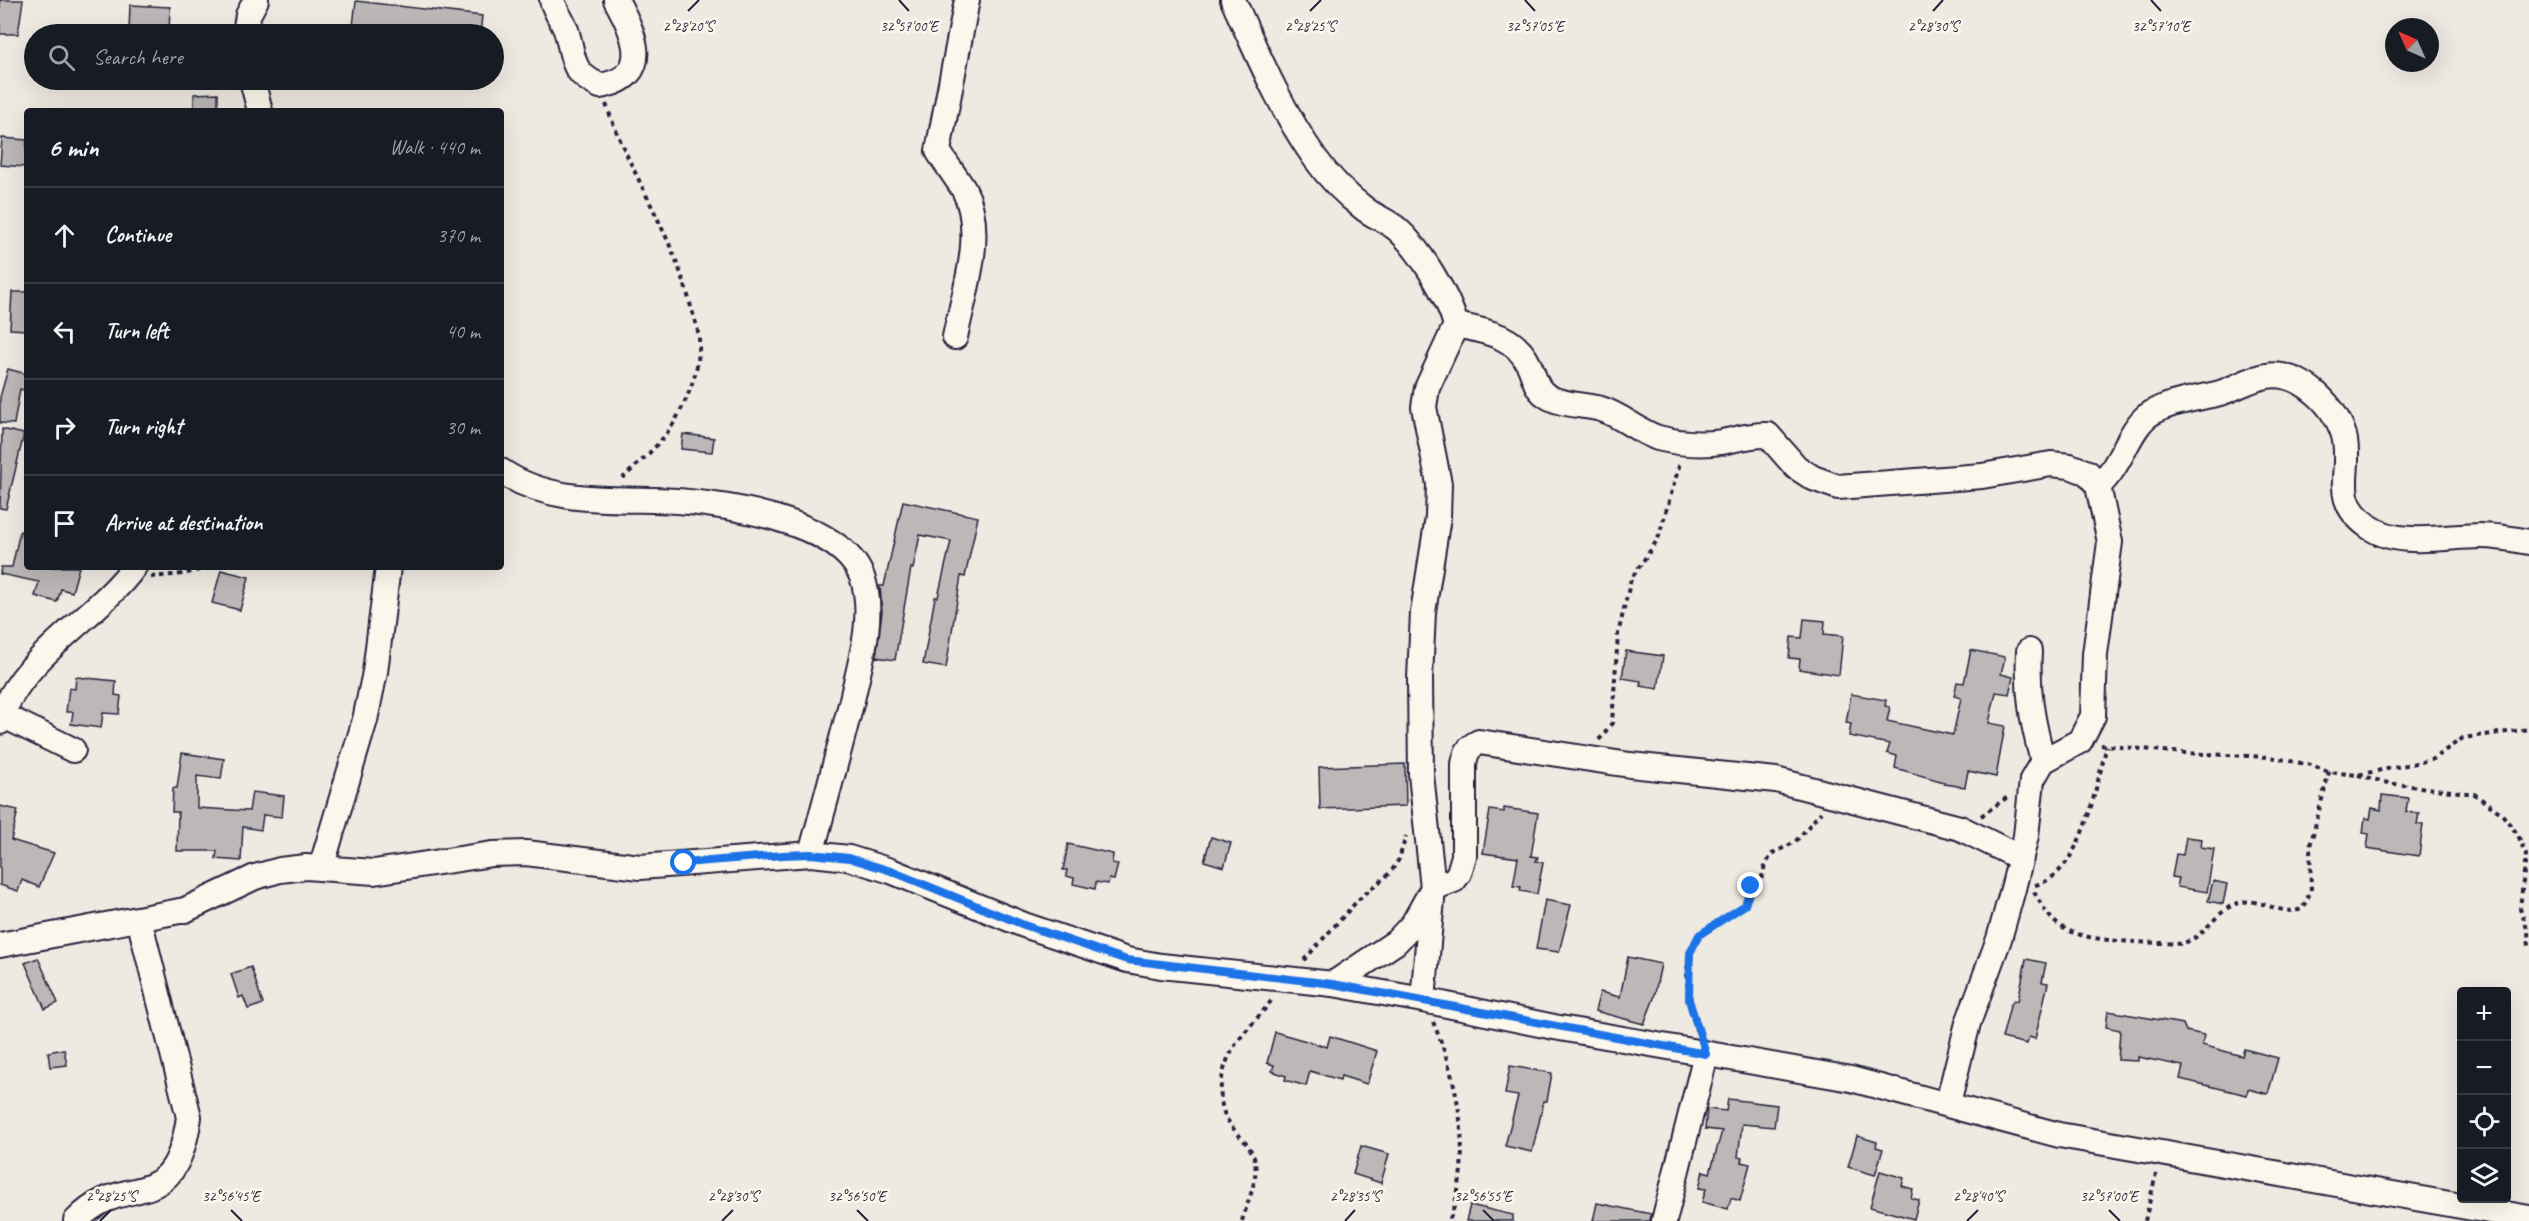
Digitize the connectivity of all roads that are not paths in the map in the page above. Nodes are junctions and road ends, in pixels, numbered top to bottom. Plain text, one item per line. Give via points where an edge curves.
1 (256, 0) edge
2 (552, 0) edge
3 (616, 0) edge
4 (967, 0) edge
5 (1233, 0) edge
6 (247, 24) edge
7 (255, 90) edge
8 (259, 108) edge
9 (1456, 325) junction
10 (955, 337) dead end
11 (504, 472) edge
12 (2098, 486) junction
13 (2529, 542) edge
14 (388, 570) edge
15 (130, 572) edge
16 (2029, 651) dead end
17 (1, 717) edge
18 (73, 750) dead end
19 (2040, 766) junction
20 (811, 854) junction
21 (2021, 858) junction
22 (321, 868) junction
23 (1433, 888) junction
24 (139, 919) junction
25 (0, 945) edge
26 (1333, 984) junction
27 (1423, 999) junction
28 (1706, 1054) junction
29 (1948, 1103) junction
30 (2529, 1218) edge
31 (76, 1221) edge
32 (1664, 1221) edge

1 - 6 street
2 - 3 street via 576,67 600,86 628,76 635,59 633,36
4 - 10 street via 938,151 964,190 971,211 973,241
5 - 9 street via 1255,49 1315,158 1340,188 1411,243 1444,296
7 - 8 street
9 - 12 street via 1509,340 1521,352 1543,393 1553,399 1602,409 1649,434 1684,443 1767,435 1796,467 1838,487 1982,476 2051,464 2088,473
9 - 23 street via 1427,388 1424,407 1439,484 1438,517 1423,612 1420,679 1421,774
11 - 20 street via 547,494 708,503 764,514 800,525 854,562 864,581 869,612 834,776
12 - 13 street via 2117,466 2134,430 2148,416 2184,401 2266,376 2282,375 2301,383 2323,400 2337,419 2344,439 2346,501 2370,527 2416,538 2478,536
12 - 19 street via 2108,532 2109,561 2095,654 2092,716 2080,741
14 - 22 street via 365,720
15 - 17 street via 38,663
16 - 19 street via 2027,690
17 - 18 street
19 - 21 street via 2032,780
20 - 22 street via 640,867 526,853 492,854 374,872
20 - 26 street via 849,858 891,871 1024,925 1127,960
21 - 23 street via 1960,828 1776,780 1630,765 1479,742 1466,753 1464,764 1462,867 1454,880
21 - 29 street via 1999,939 1968,1023
22 - 24 street via 280,870 255,877 185,910
23 - 26 street via 1413,924 1396,942
23 - 27 street
24 - 25 street
24 - 31 street via 189,1117 185,1143 177,1165 161,1184 98,1204
26 - 27 street
27 - 28 street
28 - 29 street via 1851,1079
28 - 32 street
29 - 30 street via 2059,1135

